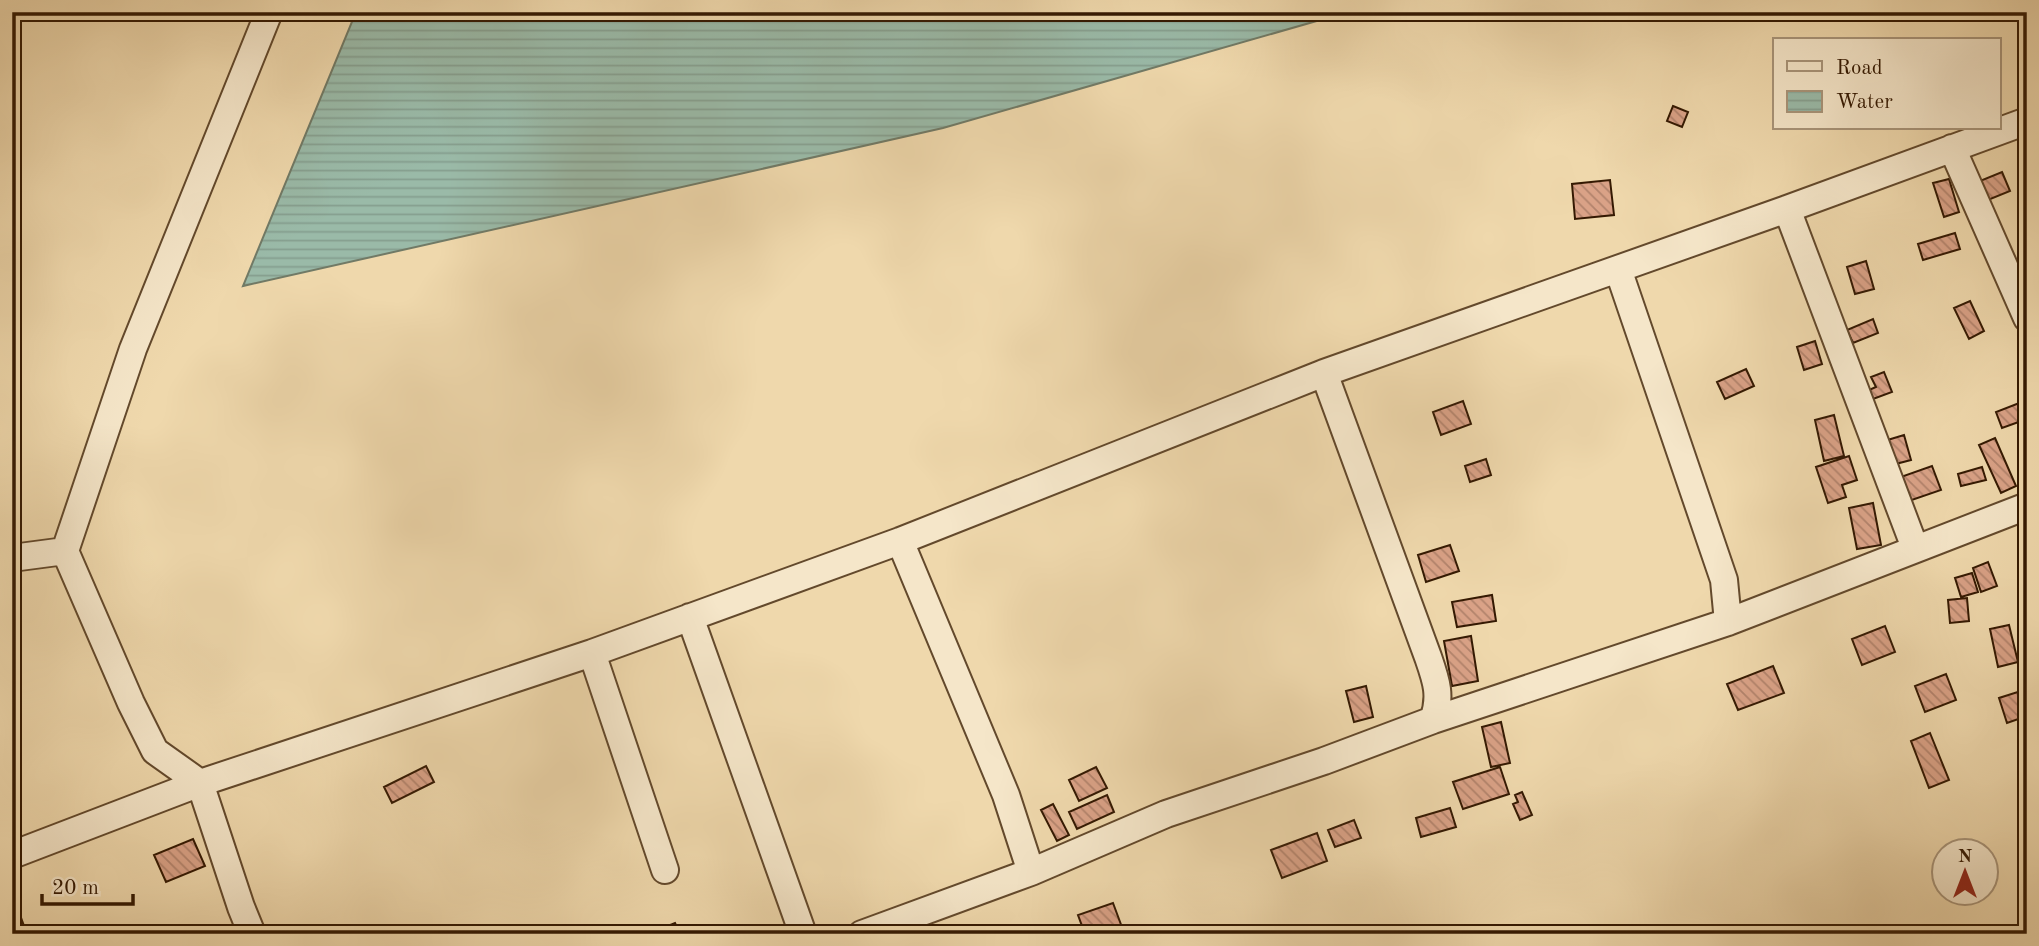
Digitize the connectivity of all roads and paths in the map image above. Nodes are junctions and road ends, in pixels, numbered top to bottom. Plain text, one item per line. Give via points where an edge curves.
1 (269, 12) edge
2 (2027, 121) edge
3 (1952, 148) junction
4 (1787, 209) junction
5 (1618, 269) junction
6 (2027, 318) edge
7 (1324, 373) junction
8 (2027, 506) edge
9 (900, 541) junction
10 (1915, 548) junction
11 (65, 551) junction
12 (12, 558) edge
13 (691, 617) junction
14 (1728, 622) junction
15 (592, 653) junction
16 (1433, 720) junction
17 (200, 783) junction
18 (12, 855) edge
19 (666, 870) dead end
20 (1031, 872) junction
21 (252, 934) edge
22 (803, 934) edge
23 (862, 934) edge

1 - 11 street via 133,349
2 - 3 street
3 - 4 street
3 - 6 street
4 - 5 street
4 - 10 street
5 - 7 street
5 - 14 street via 1724,580
7 - 9 street
7 - 16 street via 1440,693
8 - 10 street
9 - 13 street
9 - 20 street via 1006,795
10 - 14 street
11 - 12 street
11 - 17 street via 155,751
13 - 15 street
13 - 22 street
14 - 16 street
15 - 17 street
15 - 19 street
16 - 20 street via 1166,814
17 - 18 street
17 - 21 street
20 - 23 street

